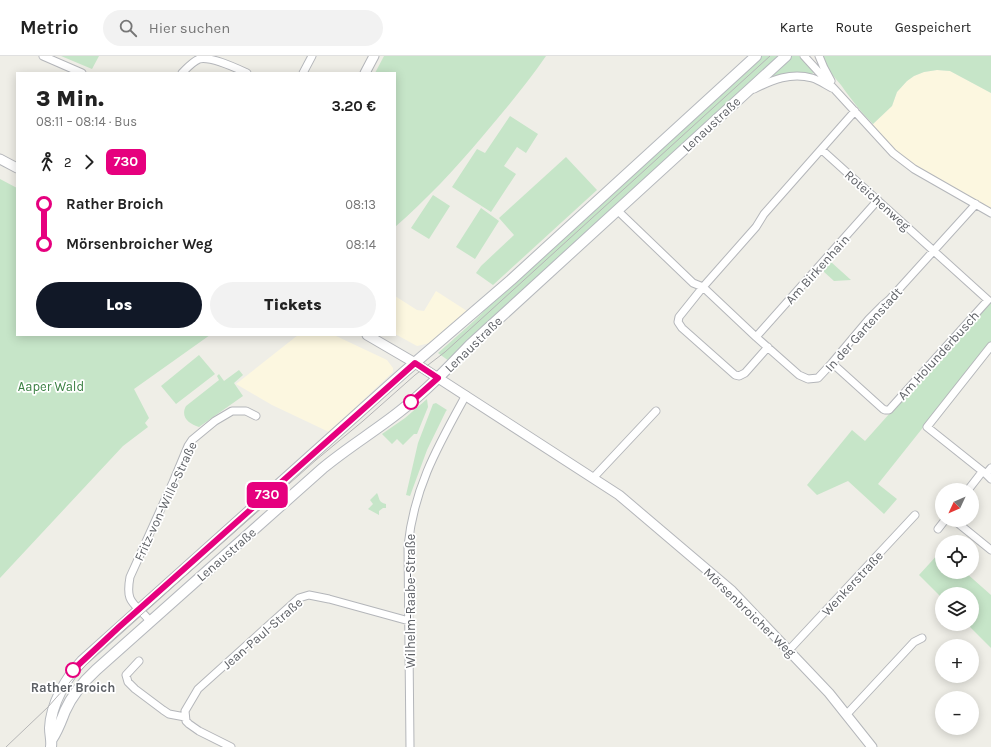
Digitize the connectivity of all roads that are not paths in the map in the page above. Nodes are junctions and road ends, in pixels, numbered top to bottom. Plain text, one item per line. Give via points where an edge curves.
1 (43, 56) edge
2 (312, 56) edge
3 (374, 56) edge
4 (756, 56) edge
5 (786, 56) edge
6 (804, 56) edge
7 (819, 56) edge
8 (80, 72) edge
9 (183, 72) edge
10 (245, 72) edge
11 (304, 72) edge
12 (366, 72) edge
13 (838, 91) junction
14 (741, 96) junction
15 (855, 112) junction
16 (822, 150) junction
17 (0, 159) edge
18 (16, 167) edge
19 (878, 200) junction
20 (976, 204) junction
21 (617, 210) junction
22 (991, 213) edge
23 (933, 251) junction
24 (703, 287) junction
25 (369, 336) edge
26 (756, 337) junction
27 (991, 346) edge
28 (768, 347) junction
29 (415, 363) junction
30 (832, 363) junction
31 (438, 378) junction
32 (466, 395) junction
33 (656, 411) dead end
34 (256, 416) dead end
35 (991, 468) edge
36 (986, 475) edge
37 (594, 478) junction
38 (976, 483) edge
39 (915, 515) dead end
40 (963, 527) edge
41 (991, 550) edge
42 (139, 608) junction
43 (150, 620) junction
44 (409, 621) junction
45 (922, 638) dead end
46 (789, 650) junction
47 (139, 661) dead end
48 (847, 714) junction
49 (185, 717) junction
50 (51, 743) edge
51 (231, 747) edge
52 (410, 747) edge
53 (872, 747) edge

1 - 8 street
2 - 11 street
3 - 12 street
4 - 29 main road, Lenaustraße via 511,280
5 - 14 main road, Lenaustraße
6 - 13 street
7 - 13 street
9 - 10 street via 195,61 206,57
13 - 14 street via 813,79 788,76 769,81
13 - 15 street
14 - 21 main road, Lenaustraße
15 - 16 street
15 - 20 street via 907,164
16 - 19 street, Roteichenweg
16 - 24 street
17 - 18 street
19 - 23 street, Roteichenweg
19 - 26 street, Am Birkenhain
20 - 22 street
20 - 23 street, In der Gartenstadt
21 - 24 street, In der Gartenstadt via 668,260 694,283
21 - 31 main road, Lenaustraße via 470,345
23 - 30 street, In der Gartenstadt
23 - 30 street, Am Holunderbusch via 988,300 891,408 883,409
24 - 26 street, In der Gartenstadt
24 - 28 street via 678,317 682,328 732,373 739,376 745,373
25 - 29 street, Mörsenbroicher Weg
26 - 28 street, In der Gartenstadt
27 - 36 street via 926,427
28 - 30 street, In der Gartenstadt via 808,379 818,378
29 - 31 street, Mörsenbroicher Weg
29 - 42 main road, Lenaustraße
31 - 32 street, Mörsenbroicher Weg
31 - 43 main road, Lenaustraße via 399,412 323,468
32 - 37 street, Mörsenbroicher Weg
32 - 44 street, Wilhelm-Raabe-Straße via 427,468 413,512 408,546
33 - 37 street
34 - 42 street, Fritz-von-Wille-Straße via 246,411 232,411 215,421 188,446 130,577 130,600
35 - 36 street
36 - 38 street
37 - 46 street, Mörsenbroicher Weg via 619,495 732,591
39 - 46 street, Wenkerstraße
40 - 41 street
42 - 43 street, Fritz-von-Wille-Straße
42 - 50 main road via 68,677 53,712
43 - 50 main road via 84,681 68,704
44 - 49 street, Jean-Paul-Straße via 329,598 309,595 300,598 198,689 187,705
44 - 52 street, Wilhelm-Raabe-Straße
45 - 48 street via 914,642
46 - 48 street, Mörsenbroicher Weg
47 - 49 street via 126,675 128,682 169,714
48 - 53 street, Mörsenbroicher Weg
49 - 51 street via 189,724

